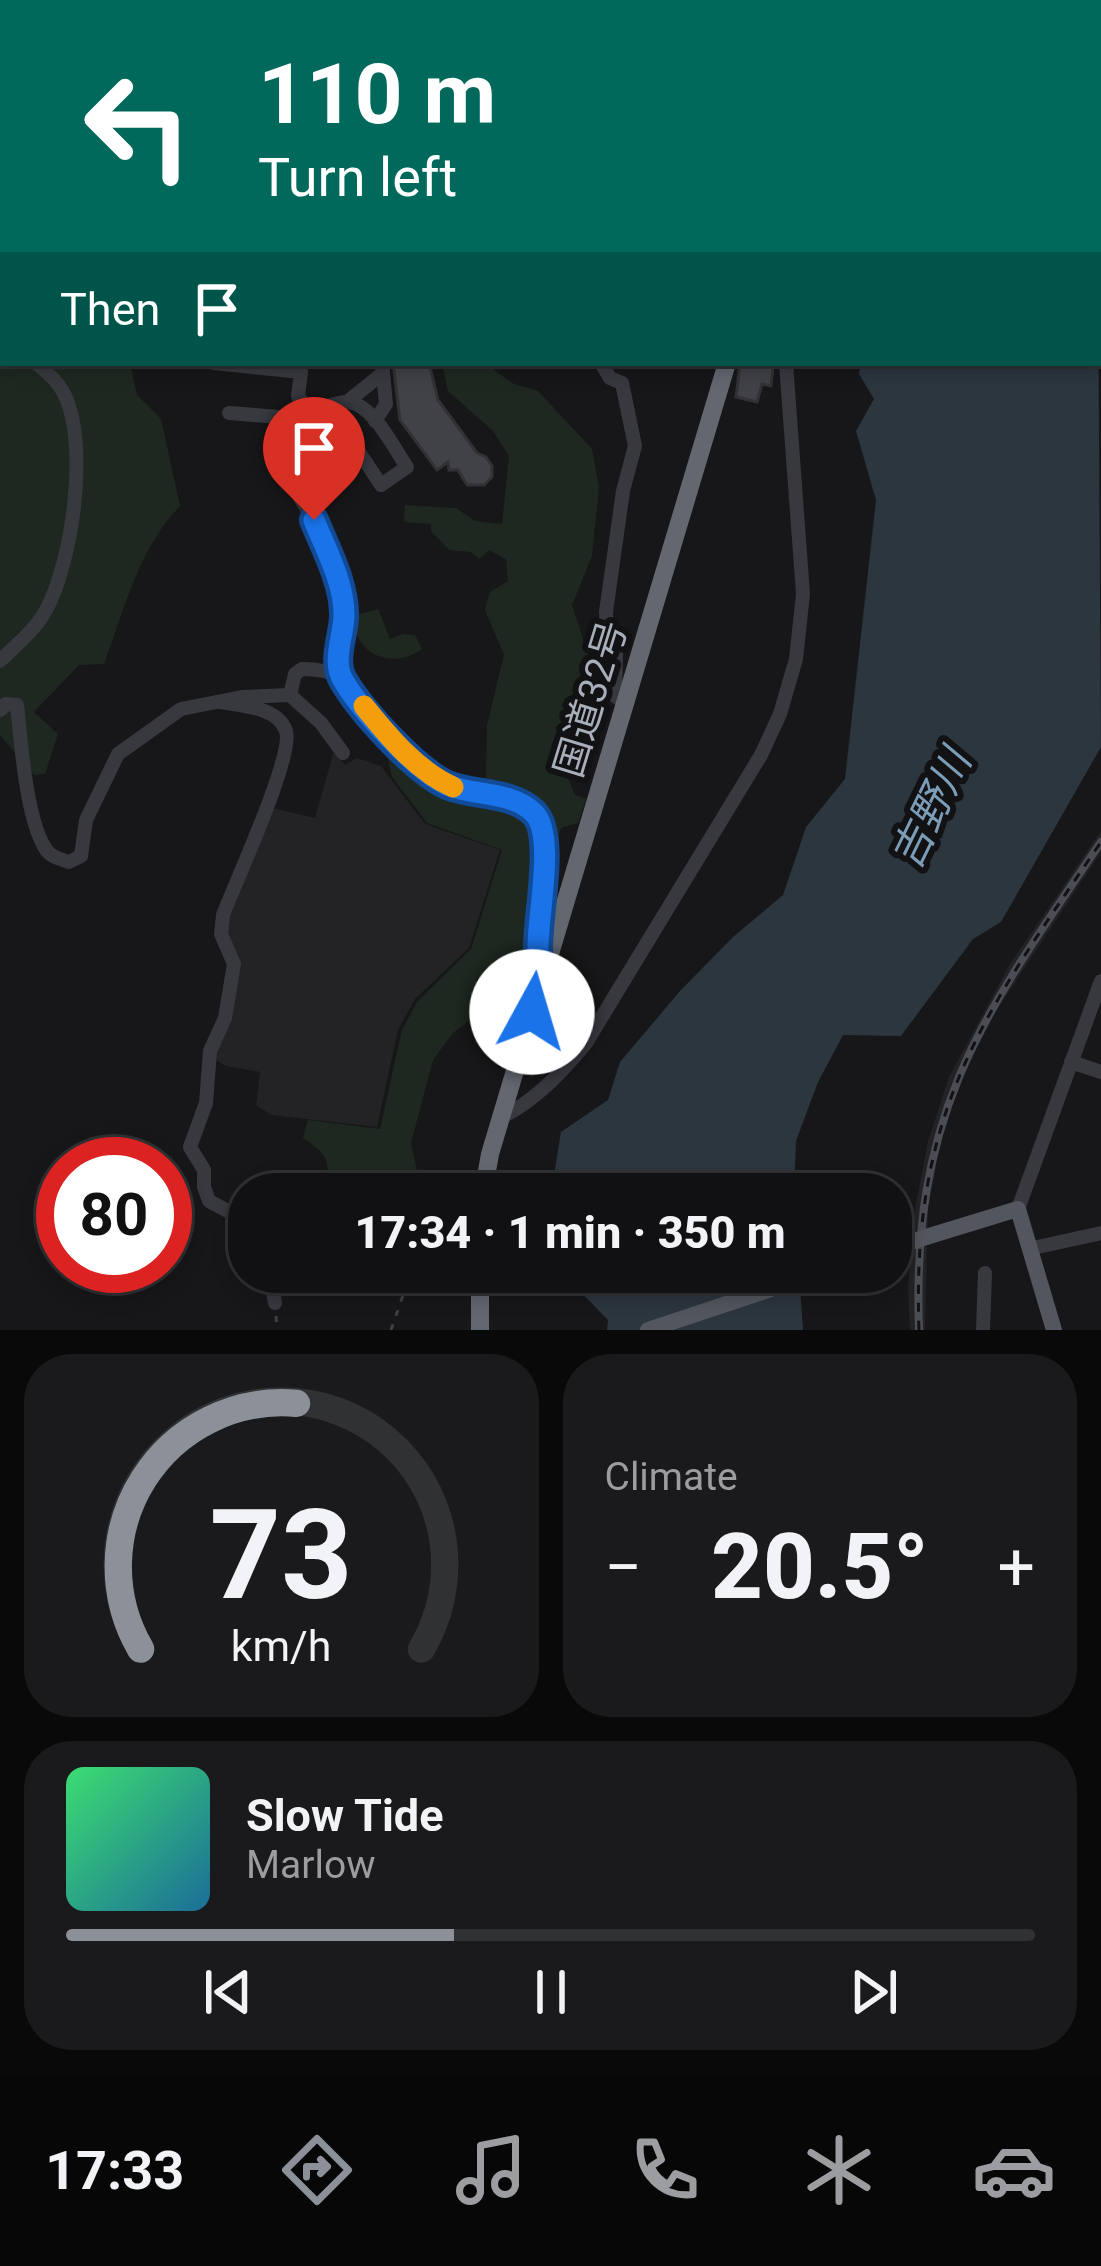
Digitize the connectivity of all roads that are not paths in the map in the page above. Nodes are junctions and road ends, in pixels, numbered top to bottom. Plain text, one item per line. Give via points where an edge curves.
1 (39, 366) edge
2 (243, 366) edge
3 (603, 366) edge
4 (726, 366) edge
5 (786, 366) edge
6 (382, 368) edge
7 (347, 402) junction
8 (305, 406) junction
9 (329, 408) junction
10 (229, 413) dead end
11 (375, 421) junction
12 (0, 661) edge
13 (340, 677) junction
14 (290, 694) junction
15 (221, 702) junction
16 (625, 703) junction
17 (0, 710) edge
18 (343, 753) dead end
19 (543, 976) junction
20 (1101, 981) edge
21 (1072, 1062) junction
22 (1101, 1072) edge
23 (500, 1118) junction
24 (488, 1173) edge
25 (1018, 1209) junction
26 (228, 1211) edge
27 (1101, 1233) edge
28 (912, 1242) edge
29 (1033, 1248) junction
30 (985, 1273) dead end
31 (273, 1293) edge
32 (480, 1293) edge
33 (759, 1293) edge
34 (275, 1303) dead end
35 (480, 1330) edge
36 (648, 1330) edge
37 (983, 1330) edge
38 (1054, 1330) edge

1 - 12 street via 63,391 70,414 77,470 69,540 51,599
2 - 8 street via 301,372
3 - 16 street via 622,383 634,446 606,612 615,696
4 - 16 highway, 国道32号
5 - 23 street via 803,594 780,714 586,1043
6 - 7 street
6 - 11 street via 386,404
7 - 9 street
7 - 11 street
8 - 9 street
8 - 10 street via 292,418
8 - 13 street via 293,486 339,584
9 - 11 street via 381,485 407,467
13 - 14 street via 302,669
13 - 19 street via 434,777 512,800 542,823
14 - 15 street
14 - 18 street
15 - 17 street via 182,710 118,754 86,820 81,856 69,862 43,843 17,705
15 - 26 street via 264,710 288,736 223,915 221,934 234,964 190,1147 209,1201
16 - 19 highway, 国道32号
19 - 23 highway, 国道32号
20 - 21 street
21 - 22 street
21 - 25 street
23 - 24 highway, 国道32号
25 - 28 main road, bridge
25 - 29 main road
27 - 29 street
29 - 38 main road
30 - 37 street
31 - 34 street
32 - 35 highway
33 - 36 main road

